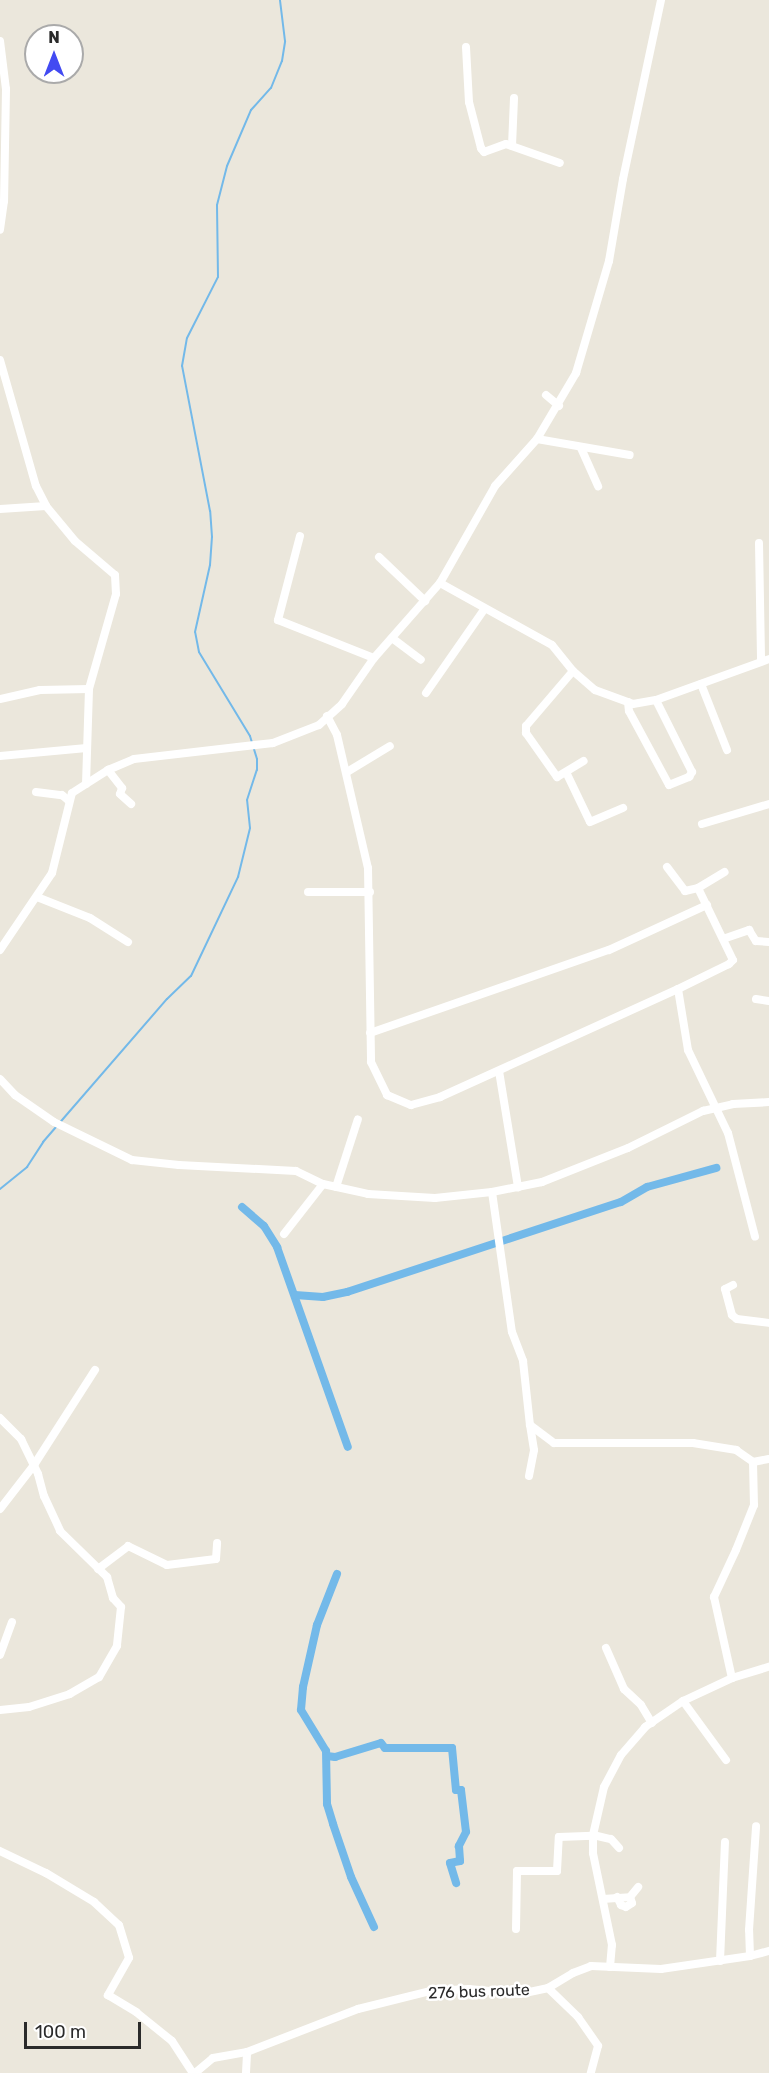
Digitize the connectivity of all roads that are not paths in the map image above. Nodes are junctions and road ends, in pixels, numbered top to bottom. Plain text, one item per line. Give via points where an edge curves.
1 (661, 0) edge
2 (0, 40) edge
3 (466, 47) dead end
4 (514, 99) dead end
5 (512, 146) junction
6 (560, 163) dead end
7 (0, 230) edge
8 (1, 364) edge
9 (546, 395) dead end
10 (559, 406) junction
11 (537, 439) junction
12 (582, 448) junction
13 (630, 455) dead end
14 (598, 486) dead end
15 (46, 506) junction
16 (0, 508) edge
17 (300, 536) dead end
18 (759, 543) dead end
19 (379, 557) dead end
20 (440, 583) junction
21 (425, 600) junction
22 (484, 608) junction
23 (392, 638) junction
24 (374, 658) junction
25 (422, 660) dead end
26 (765, 660) edge
27 (573, 671) junction
28 (701, 684) junction
29 (89, 688) junction
30 (426, 693) dead end
31 (0, 699) edge
32 (656, 700) junction
33 (628, 702) junction
34 (327, 717) junction
35 (390, 746) dead end
36 (87, 748) junction
37 (728, 750) dead end
38 (0, 756) edge
39 (584, 762) dead end
40 (108, 770) junction
41 (346, 772) junction
42 (566, 772) junction
43 (86, 784) junction
44 (36, 792) dead end
45 (68, 800) junction
46 (131, 804) dead end
47 (769, 804) edge
48 (623, 808) dead end
49 (702, 824) dead end
50 (667, 867) dead end
51 (725, 872) dead end
52 (698, 888) junction
53 (308, 892) dead end
54 (370, 892) junction
55 (38, 897) junction
56 (707, 905) junction
57 (723, 939) junction
58 (128, 942) dead end
59 (769, 942) edge
60 (0, 950) edge
61 (678, 989) junction
62 (756, 999) dead end
63 (769, 1001) edge
64 (370, 1033) junction
65 (499, 1071) junction
66 (0, 1079) edge
67 (769, 1102) edge
68 (715, 1107) junction
69 (358, 1119) dead end
70 (323, 1184) junction
71 (336, 1187) junction
72 (518, 1187) junction
73 (492, 1192) junction
74 (284, 1234) dead end
75 (755, 1237) dead end
76 (733, 1285) dead end
77 (769, 1323) edge
78 (95, 1370) dead end
79 (0, 1418) edge
80 (530, 1425) junction
81 (769, 1459) edge
82 (753, 1462) junction
83 (34, 1465) junction
84 (530, 1476) dead end
85 (0, 1509) edge
86 (217, 1543) dead end
87 (98, 1569) junction
88 (12, 1622) dead end
89 (606, 1648) dead end
90 (0, 1655) edge
91 (769, 1667) edge
92 (732, 1678) junction
93 (683, 1701) junction
94 (0, 1710) edge
95 (652, 1723) junction
96 (726, 1760) dead end
97 (756, 1826) dead end
98 (593, 1835) junction
99 (725, 1842) dead end
100 (619, 1848) dead end
101 (0, 1851) edge
102 (638, 1887) dead end
103 (603, 1899) junction
104 (516, 1929) dead end
105 (769, 1951) edge
106 (750, 1956) junction
107 (720, 1960) junction
108 (610, 1967) junction
109 (548, 1988) junction
110 (247, 2052) junction
111 (194, 2073) edge
112 (246, 2073) edge
113 (591, 2073) edge

1 - 10 street via 609,261 576,374
2 - 7 street via 6,89
3 - 5 street via 469,102 481,148 484,152 506,144
4 - 5 street
5 - 6 street
8 - 15 street via 36,486
9 - 10 street
10 - 11 street
11 - 12 street
11 - 20 street via 495,486
12 - 13 street
12 - 14 street
15 - 16 street
15 - 29 street via 69,535 115,574 116,594
17 - 24 street via 278,620
18 - 26 street
19 - 21 street
20 - 21 street
20 - 22 street
21 - 23 street
22 - 27 street via 552,645
22 - 30 street
23 - 24 street
23 - 25 street
24 - 34 street via 342,704
26 - 28 street
27 - 33 street via 595,690
27 - 42 street via 526,726 526,732 557,777
28 - 32 street
28 - 37 street
29 - 31 street via 40,690
29 - 36 street
32 - 33 street
32 - 33 street via 692,772 669,785 629,711
34 - 40 street via 319,725 273,743 134,759
34 - 41 street via 337,735
35 - 41 street
36 - 38 street
36 - 43 street
39 - 42 street
40 - 43 street
40 - 46 street via 122,788 120,794
41 - 54 street
42 - 48 street via 590,822
43 - 45 street
44 - 45 street via 62,795
45 - 55 street via 52,873
47 - 49 street
50 - 52 street via 685,891
51 - 52 street
52 - 56 street
53 - 54 street
54 - 64 street
55 - 58 street via 90,918
55 - 60 street
56 - 57 street
56 - 64 street via 609,950
57 - 59 street via 749,930 756,941
57 - 61 street via 733,960
61 - 65 street
61 - 68 street via 688,1050
62 - 63 street
64 - 65 street via 371,1062 378,1081 387,1095 411,1105
65 - 72 street
66 - 70 street via 15,1095 67,1130 132,1160 296,1171
67 - 68 street
68 - 72 street via 598,1160
68 - 75 street via 728,1133
69 - 71 street
70 - 71 street
70 - 74 street
71 - 73 street via 368,1194 435,1198
72 - 73 street
73 - 80 street via 512,1332 523,1361
76 - 77 street via 725,1289 732,1315 737,1320
78 - 83 street
79 - 83 street via 21,1439
80 - 82 street via 554,1443 693,1443 736,1450
80 - 84 street via 534,1450
81 - 82 street
82 - 92 street via 754,1505 714,1597
83 - 85 street
83 - 87 street via 60,1531
86 - 87 street via 216,1559 167,1565 128,1546
87 - 94 street via 107,1577 113,1598 121,1607 117,1646 99,1677 70,1694 29,1707
88 - 90 street
89 - 95 street via 624,1689
91 - 92 street
92 - 93 street
93 - 95 street
93 - 96 street
95 - 98 street via 621,1755 604,1787
97 - 106 street
98 - 100 street via 610,1839
98 - 103 street
98 - 104 street via 559,1837 557,1870 518,1870
99 - 107 street
101 - 111 street via 94,1902 119,1925 129,1958 108,1995 172,2041
102 - 103 street via 626,1908 617,1897
103 - 108 street via 612,1945
105 - 106 street, 276 bus route
106 - 107 street, 276 bus route
107 - 108 street, 276 bus route via 661,1969
108 - 109 street, 276 bus route via 591,1966
109 - 110 street, 276 bus route via 520,1994 469,1989 431,1991 358,2009
109 - 113 street via 578,2017 598,2046
110 - 111 street, 276 bus route via 213,2058
110 - 112 street

